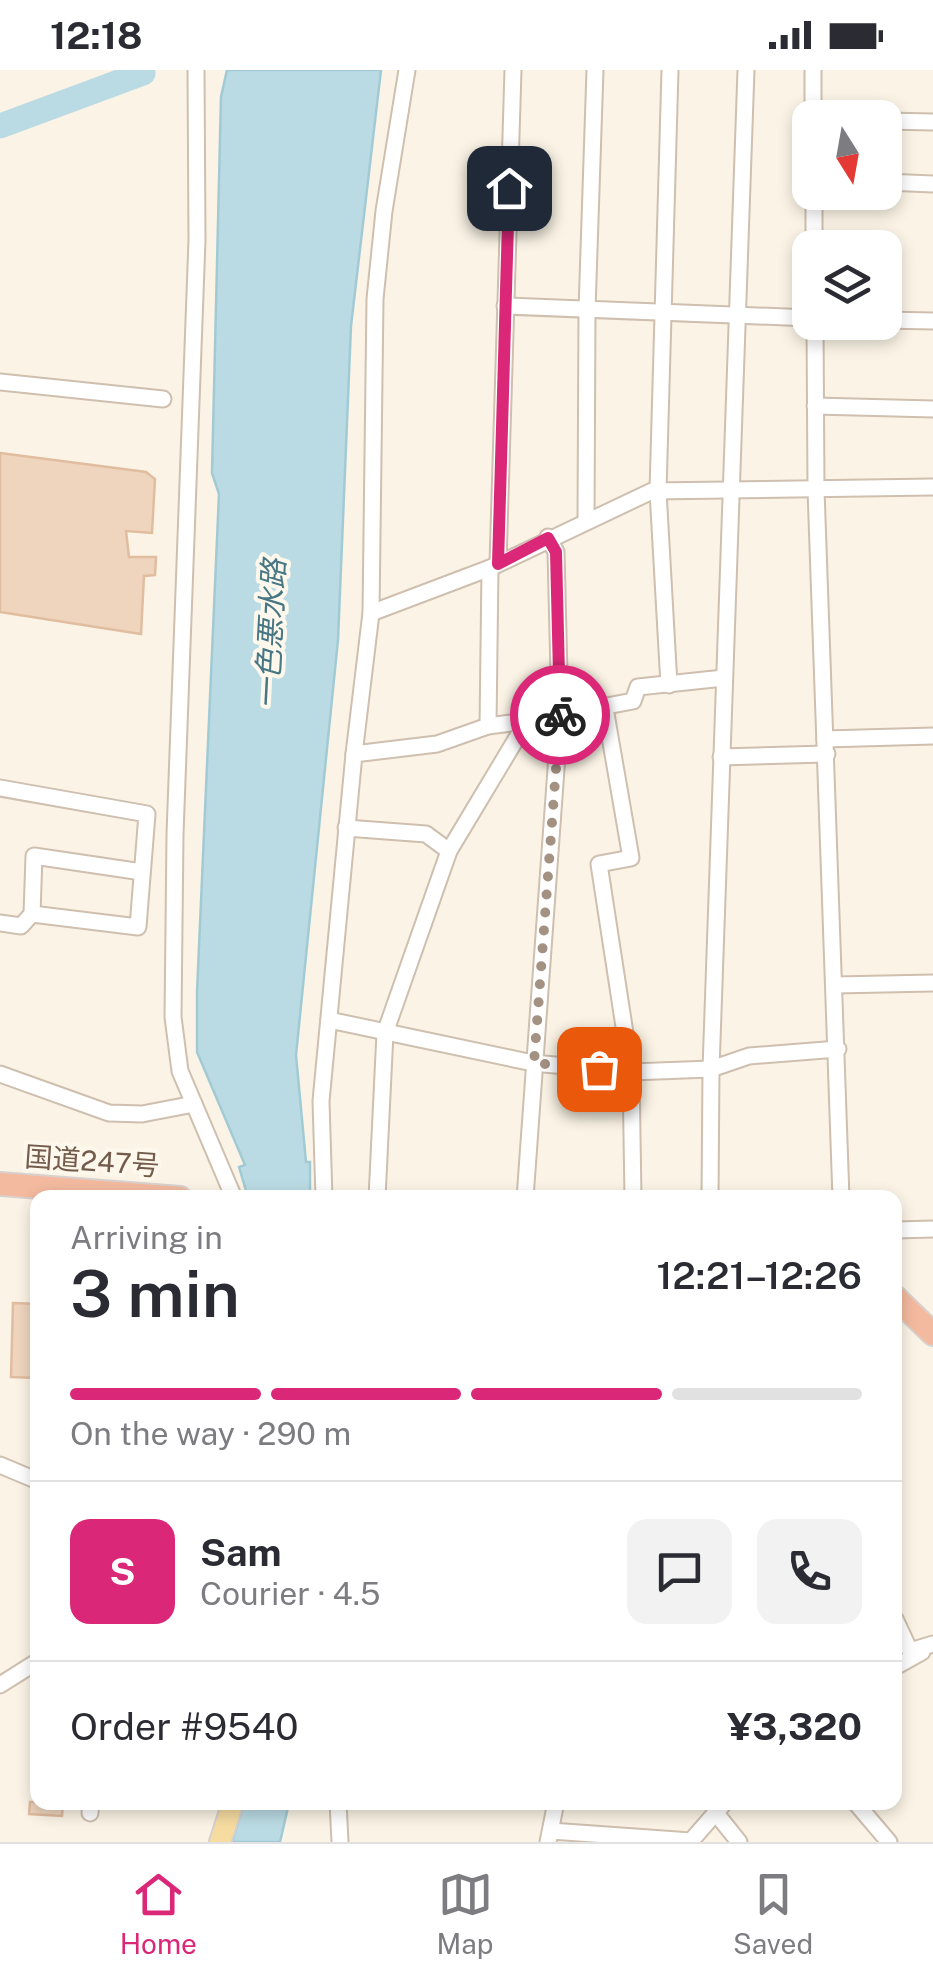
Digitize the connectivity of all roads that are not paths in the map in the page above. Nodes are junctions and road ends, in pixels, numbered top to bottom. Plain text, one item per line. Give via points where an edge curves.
1 (196, 70) edge
2 (407, 70) edge
3 (514, 70) edge
4 (595, 70) edge
5 (670, 70) edge
6 (746, 70) edge
7 (813, 70) edge
8 (813, 100) edge
9 (902, 121) edge
10 (933, 122) edge
11 (902, 183) edge
12 (933, 184) edge
13 (505, 306) junction
14 (587, 310) junction
15 (662, 312) junction
16 (737, 314) junction
17 (792, 318) edge
18 (902, 320) edge
19 (933, 321) edge
20 (813, 340) edge
21 (0, 382) edge
22 (164, 399) dead end
23 (816, 406) junction
24 (933, 409) edge
25 (933, 488) edge
26 (816, 490) junction
27 (658, 491) junction
28 (732, 491) junction
29 (586, 520) junction
30 (548, 538) junction
31 (494, 566) junction
32 (371, 613) junction
33 (724, 678) junction
34 (668, 685) junction
35 (605, 708) junction
36 (560, 714) junction
37 (527, 721) junction
38 (488, 726) junction
39 (933, 736) edge
40 (826, 746) junction
41 (354, 754) junction
42 (721, 757) junction
43 (0, 788) edge
44 (346, 828) junction
45 (449, 851) junction
46 (142, 872) junction
47 (32, 914) junction
48 (0, 923) edge
49 (933, 983) edge
50 (835, 985) junction
51 (329, 1020) junction
52 (386, 1032) junction
53 (838, 1049) junction
54 (534, 1063) junction
55 (710, 1069) junction
56 (631, 1072) junction
57 (0, 1074) edge
58 (194, 1104) junction
59 (0, 1184) edge
60 (77, 1190) edge
61 (231, 1190) edge
62 (324, 1190) edge
63 (377, 1190) edge
64 (526, 1190) edge
65 (632, 1190) edge
66 (710, 1190) edge
67 (841, 1190) edge
68 (933, 1229) edge
69 (902, 1230) edge
70 (902, 1304) edge
71 (933, 1334) edge
72 (0, 1465) edge
73 (30, 1478) edge
74 (902, 1634) edge
75 (933, 1645) edge
76 (902, 1663) edge
77 (30, 1666) edge
78 (0, 1686) edge
79 (230, 1810) edge
80 (338, 1810) edge
81 (555, 1810) edge
82 (718, 1810) edge
83 (721, 1810) edge
84 (861, 1810) edge
85 (550, 1836) edge
86 (220, 1842) edge
87 (340, 1842) edge
88 (739, 1842) edge
89 (889, 1842) edge

1 - 58 street via 197,240 173,1017 180,1071
2 - 32 street via 375,299
3 - 13 street
4 - 14 street
5 - 15 street
6 - 16 street
7 - 8 street
9 - 10 street
11 - 12 street
13 - 14 street
13 - 31 street
14 - 15 street
14 - 29 street
15 - 16 street
15 - 27 street
16 - 17 street
16 - 28 street
18 - 19 street
20 - 23 street
21 - 22 street
23 - 24 street
23 - 26 street
25 - 26 street
26 - 28 street
26 - 40 street
27 - 28 street
27 - 29 street
27 - 34 street
28 - 33 street
29 - 30 street
30 - 31 street
30 - 36 street via 556,552
31 - 32 street
31 - 38 street
32 - 41 street
33 - 34 street
33 - 42 street
34 - 35 street via 638,687 633,701
35 - 36 street
35 - 56 street via 631,858 599,864
36 - 37 street
36 - 54 street
37 - 38 street
37 - 45 street
38 - 41 street via 437,744
39 - 40 street
40 - 42 street
40 - 50 street
41 - 44 street
42 - 55 street
43 - 46 street via 147,814
44 - 45 street via 426,834
44 - 51 street
45 - 52 street
46 - 47 street via 138,927
46 - 47 street via 34,856
47 - 48 street via 20,926
49 - 50 street
50 - 53 street
51 - 52 street
51 - 62 street via 321,1101
52 - 54 street
52 - 63 street
53 - 55 street via 749,1056
53 - 67 street
54 - 56 street
54 - 64 street
55 - 56 street
55 - 66 street
56 - 65 street
57 - 58 street via 109,1113
58 - 61 street
59 - 60 highway, 国道247号
68 - 69 street
70 - 71 highway
72 - 73 street
74 - 75 street via 910,1651
75 - 76 street
77 - 78 street
79 - 86 main road
80 - 87 street
81 - 85 street
82 - 85 street via 691,1841
83 - 88 street
84 - 89 street

